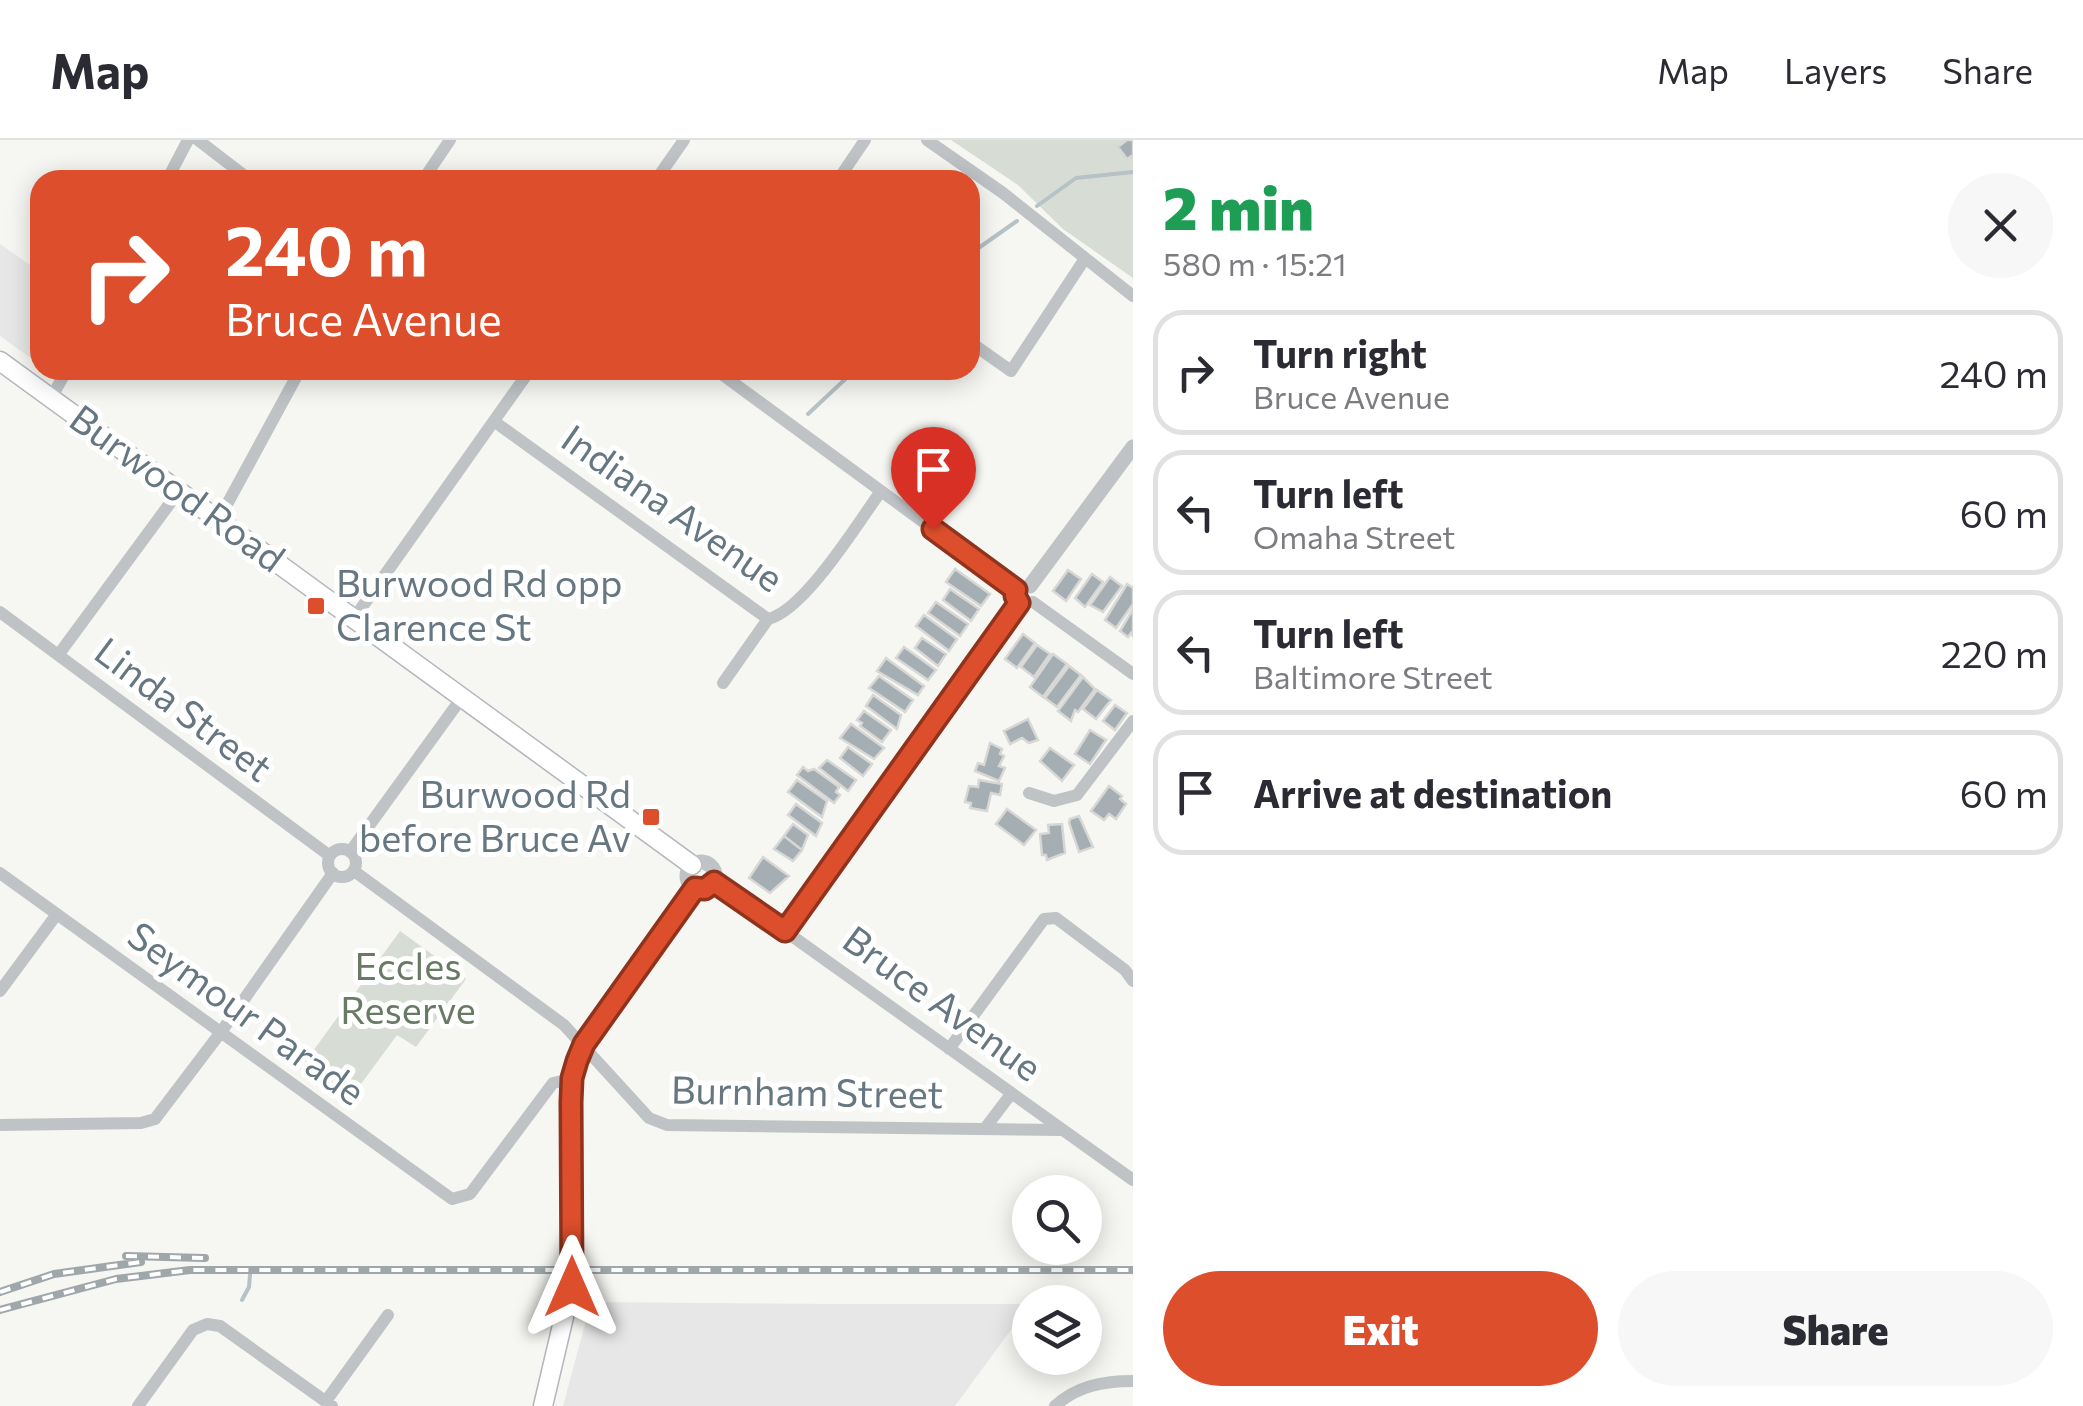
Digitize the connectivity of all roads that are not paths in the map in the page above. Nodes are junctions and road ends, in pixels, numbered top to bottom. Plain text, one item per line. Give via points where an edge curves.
1 (188, 140) edge
2 (198, 140) edge
3 (450, 140) edge
4 (684, 140) edge
5 (865, 140) edge
6 (927, 140) edge
7 (172, 170) edge
8 (237, 170) edge
9 (430, 170) edge
10 (663, 170) edge
11 (845, 170) edge
12 (970, 170) edge
13 (980, 177) edge
14 (1084, 260) junction
15 (1133, 296) edge
16 (980, 349) edge
17 (0, 361) edge
18 (61, 380) edge
19 (295, 380) edge
20 (523, 380) edge
21 (730, 380) edge
22 (51, 398) junction
23 (496, 422) junction
24 (1133, 447) edge
25 (180, 491) junction
26 (881, 491) junction
27 (219, 519) junction
28 (1025, 595) junction
29 (0, 612) edge
30 (355, 617) junction
31 (768, 619) junction
32 (59, 654) junction
33 (1133, 674) edge
34 (723, 684) dead end
35 (464, 696) junction
36 (1133, 721) edge
37 (1029, 792) dead end
38 (350, 852) junction
39 (330, 856) junction
40 (692, 865) junction
41 (354, 871) junction
42 (0, 872) edge
43 (333, 873) junction
44 (714, 882) junction
45 (695, 888) junction
46 (58, 914) junction
47 (785, 931) junction
48 (1133, 981) edge
49 (0, 992) edge
50 (221, 1032) junction
51 (584, 1044) junction
52 (949, 1050) junction
53 (572, 1078) junction
54 (1010, 1094) junction
55 (0, 1126) edge
56 (986, 1127) junction
57 (1061, 1130) junction
58 (1133, 1180) edge
59 (388, 1315) dead end
60 (1133, 1381) edge
61 (329, 1404) edge
62 (138, 1406) edge
63 (542, 1406) edge
64 (1055, 1406) edge

1 - 7 street
2 - 8 street
3 - 9 street
4 - 10 street
5 - 11 street
6 - 12 street
13 - 14 street
14 - 15 street
14 - 16 street via 1010,370
17 - 22 main road, Burwood Road
18 - 22 street
19 - 27 street
20 - 23 street
21 - 26 street
22 - 25 main road, Burwood Road
23 - 30 street
23 - 31 street, Indiana Avenue
24 - 28 street
25 - 27 main road, Burwood Road
25 - 32 street
26 - 28 street
26 - 31 street, Indiana Avenue via 804,596 782,616
27 - 30 main road, Burwood Road
28 - 33 street
28 - 47 street
29 - 32 street, Linda Street
30 - 35 main road, Burwood Road
31 - 34 street
32 - 39 street, Linda Street
35 - 38 street
35 - 40 main road, Burwood Road
36 - 37 street via 1077,795 1054,801
38 - 39 street
38 - 41 street
39 - 43 street
40 - 44 street via 709,864
40 - 45 street via 688,878
41 - 43 street
41 - 51 street
42 - 46 street, Seymour Parade
43 - 50 street
44 - 45 street
44 - 47 street, Bruce Avenue
45 - 51 main road
46 - 49 street
46 - 50 street, Seymour Parade
47 - 52 street, Bruce Avenue
48 - 52 street via 1056,918 1044,919
50 - 53 street, Seymour Parade via 458,1199 476,1187 553,1083
50 - 55 street via 148,1122
51 - 53 main road
51 - 56 street, Burnham Street via 649,1118 668,1125
52 - 54 street, Bruce Avenue
53 - 63 main road, bridge via 572,1287
54 - 56 street
54 - 57 street, Bruce Avenue
56 - 57 street, Burnham Street
57 - 58 street, Bruce Avenue
59 - 61 street
60 - 64 street via 1088,1386
61 - 62 street via 220,1326 207,1324 193,1330

